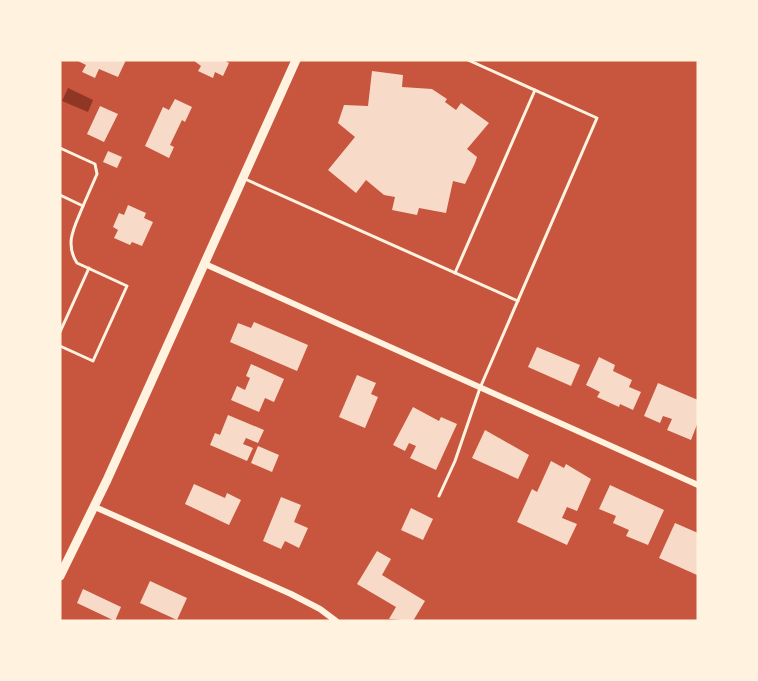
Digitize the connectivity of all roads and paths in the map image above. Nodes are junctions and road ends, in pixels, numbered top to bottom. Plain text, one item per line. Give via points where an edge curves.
1 (296, 60) edge
2 (468, 60) edge
3 (535, 90) junction
4 (60, 148) edge
5 (243, 178) junction
6 (60, 195) edge
7 (83, 206) junction
8 (205, 264) junction
9 (89, 268) junction
10 (455, 273) junction
11 (518, 301) junction
12 (60, 332) edge
13 (60, 346) edge
14 (480, 388) junction
15 (698, 485) edge
16 (439, 496) dead end
17 (94, 507) junction
18 (60, 576) edge
19 (336, 621) edge

1 - 5 main road
2 - 3 lane
3 - 10 lane
3 - 11 lane via 597,118
4 - 7 lane via 95,164 97,174
5 - 8 main road
5 - 10 lane
6 - 7 lane
7 - 9 lane via 70,239 77,263
8 - 14 street
8 - 17 main road
9 - 12 lane
9 - 13 lane via 127,286 93,361
10 - 11 lane
11 - 14 lane
14 - 15 street
14 - 16 lane
17 - 18 main road
17 - 19 street via 291,594

